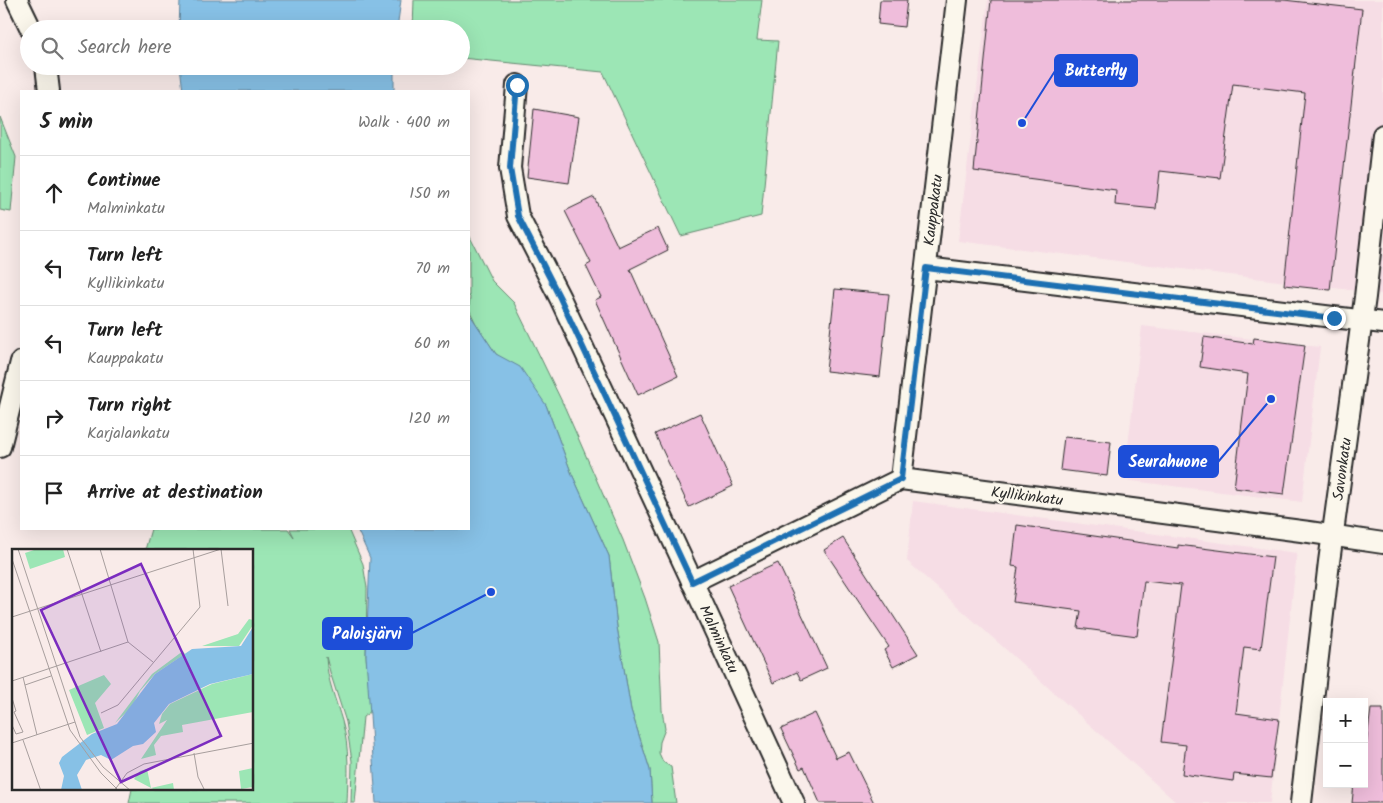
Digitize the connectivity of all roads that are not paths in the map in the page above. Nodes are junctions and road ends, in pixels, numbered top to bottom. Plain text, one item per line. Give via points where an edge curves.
1 (17, 0) edge
2 (957, 0) edge
3 (27, 20) edge
4 (47, 75) edge
5 (517, 85) dead end
6 (49, 90) edge
7 (1383, 135) edge
8 (926, 268) junction
9 (1362, 321) junction
10 (1383, 323) edge
11 (20, 366) edge
12 (0, 447) edge
13 (901, 479) junction
14 (1333, 536) junction
15 (1383, 543) edge
16 (692, 582) junction
17 (794, 803) edge
18 (1302, 803) edge

1 - 3 street
2 - 8 street, Kauppakatu
4 - 6 street
5 - 16 street, Malminkatu via 510,168 518,216 560,298
7 - 9 street, Savonkatu
8 - 9 street
8 - 13 street, Kauppakatu
9 - 10 street
9 - 14 street, Savonkatu
11 - 12 street
13 - 14 street, Kyllikinkatu
13 - 16 street
14 - 15 street, Kyllikinkatu
14 - 18 street, Savonkatu
16 - 17 street, Malminkatu

